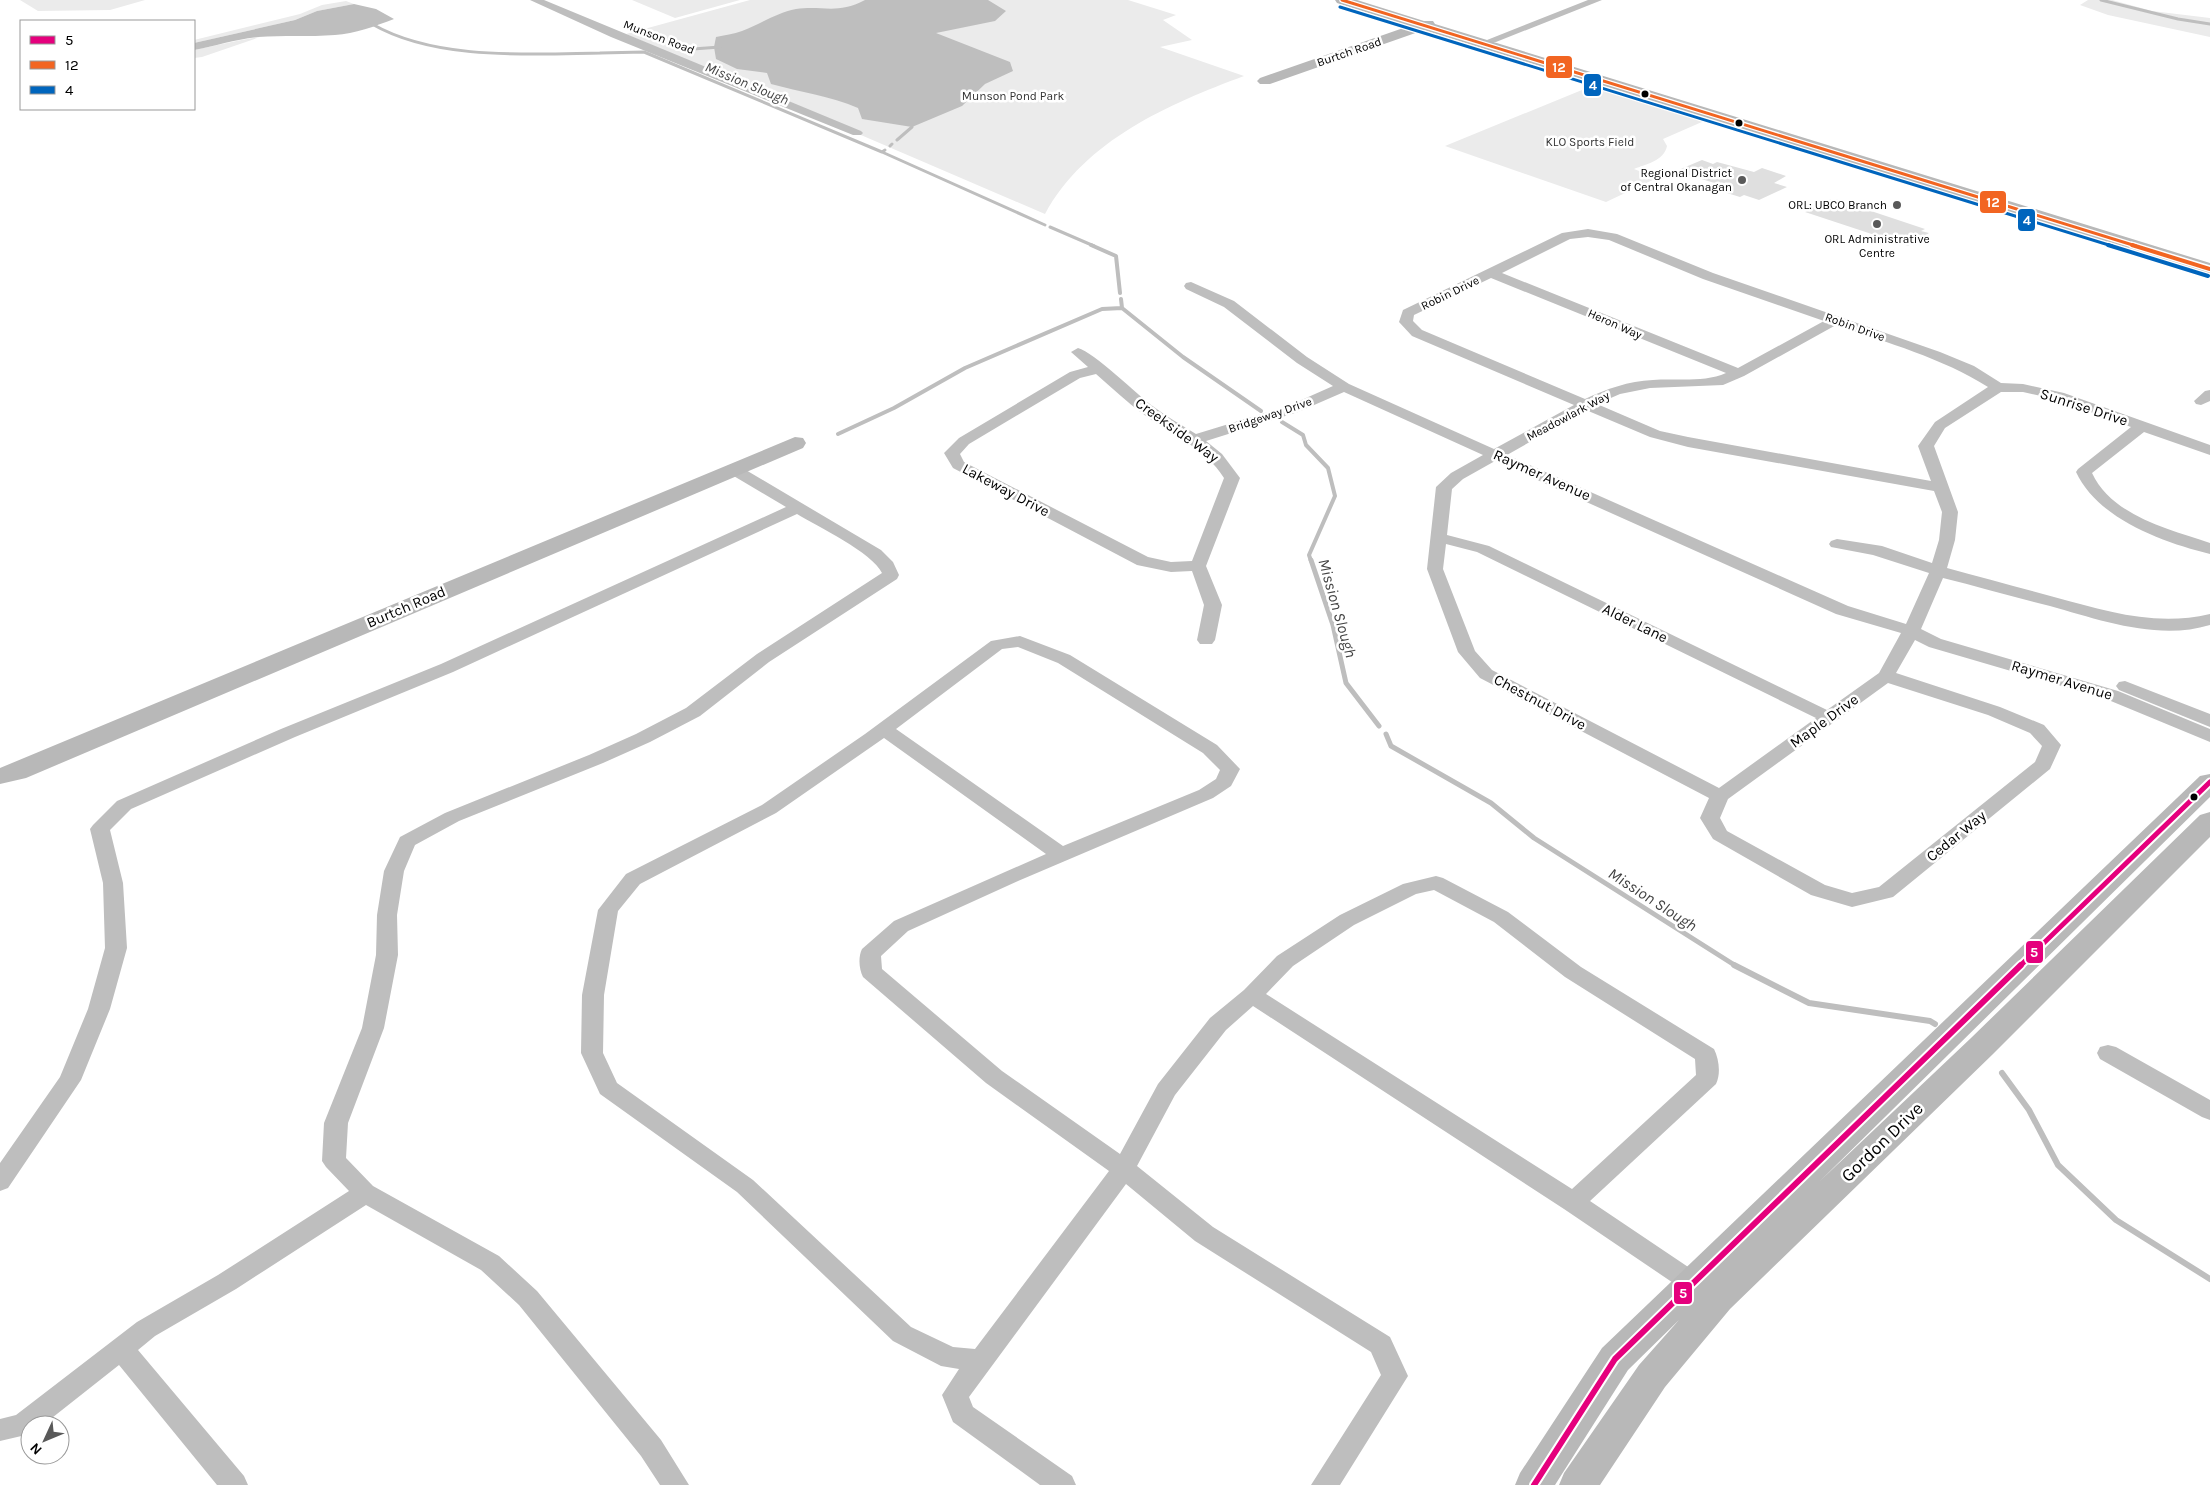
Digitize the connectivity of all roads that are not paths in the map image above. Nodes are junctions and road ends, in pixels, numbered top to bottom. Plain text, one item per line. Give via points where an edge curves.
1 (535, 0) edge
2 (1342, 0) edge
3 (1360, 0) edge
4 (1598, 0) edge
5 (1429, 24) junction
6 (1492, 40) junction
7 (1265, 81) dead end
8 (857, 133) dead end
9 (2210, 261) edge
10 (2210, 268) edge
11 (1491, 273) junction
12 (1192, 286) dead end
13 (1836, 320) junction
14 (1078, 352) dead end
15 (1100, 369) junction
16 (1740, 373) junction
17 (1344, 387) junction
18 (1998, 387) junction
19 (1586, 404) junction
20 (2142, 426) junction
21 (1194, 440) junction
22 (795, 443) dead end
23 (2210, 450) edge
24 (1498, 455) junction
25 (733, 469) junction
26 (1940, 487) junction
27 (797, 508) junction
28 (1437, 537) junction
29 (1837, 544) dead end
30 (2210, 549) edge
31 (1198, 566) junction
32 (1938, 571) junction
33 (2210, 619) edge
34 (1911, 631) junction
35 (1206, 640) dead end
36 (1886, 676) junction
37 (1830, 718) junction
38 (2210, 721) edge
39 (884, 729) junction
40 (2210, 736) edge
41 (6, 777) edge
42 (2210, 782) edge
43 (1720, 796) junction
44 (2210, 821) edge
45 (1062, 855) junction
46 (1252, 995) junction
47 (2108, 1053) dead end
48 (2210, 1111) edge
49 (1124, 1169) junction
50 (0, 1182) edge
51 (364, 1193) junction
52 (1572, 1202) junction
53 (1705, 1291) junction
54 (121, 1348) junction
55 (980, 1360) junction
56 (0, 1430) edge
57 (234, 1485) edge
58 (674, 1485) edge
59 (1062, 1485) edge
60 (1326, 1485) edge
61 (1534, 1485) edge
62 (1578, 1485) edge

1 - 8 street, Munson Road
2 - 5 main road
3 - 5 main road
4 - 6 street
5 - 6 main road
5 - 7 main road, Burtch Road
5 - 10 main road
6 - 9 main road
11 - 13 street, Robin Drive via 1567,236 1588,233 1612,237 1708,276
11 - 16 street, Heron Way
11 - 19 street, Robin Drive via 1408,313 1406,322 1417,333
12 - 17 street, Raymer Avenue via 1229,304 1302,360
13 - 16 street, Meadowlark Way
13 - 18 street, Robin Drive via 1969,369
14 - 15 street, Creekside Way
15 - 21 street, Creekside Way via 1150,411
15 - 31 street, Lakeway Drive via 1075,375 964,441 952,453 958,465 1143,561 1172,567
16 - 19 street, Meadowlark Way via 1718,382 1650,384 1616,390
17 - 21 street, Bridgeway Drive via 1293,408
17 - 24 street, Raymer Avenue
18 - 20 street, Sunrise Drive via 2023,388 2059,396
18 - 26 street via 1940,425 1926,446
19 - 24 street, Meadowlark Way
19 - 26 street, Robin Drive via 1655,434 1688,442
20 - 23 street, Sunrise Drive
20 - 30 street via 2084,472 2092,489 2114,508 2138,522
21 - 31 street, Creekside Way via 1225,465 1232,478
22 - 25 main road, Burtch Road
24 - 28 street, Chestnut Drive via 1457,476 1444,487
24 - 34 street, Raymer Avenue via 1842,610
25 - 27 street
25 - 41 main road, Burtch Road
26 - 32 street via 1950,512 1947,540
27 - 50 street via 448,668 124,805 100,829 113,883 116,948 99,1009 70,1080
27 - 51 street via 875,554 891,575 763,658 692,712 596,760 452,817 407,841 394,871 387,915 387,955 373,1028 336,1123 334,1161
28 - 37 street, Alder Lane via 1483,549
28 - 43 street, Chestnut Drive via 1435,569 1467,652 1486,674
29 - 32 street via 1876,550
31 - 35 street via 1213,604
32 - 33 street via 2105,616 2154,625 2194,624
32 - 34 street
34 - 36 street, Maple Drive
34 - 38 street, Raymer Avenue via 1940,633 2117,683
34 - 40 street, Raymer Avenue via 1935,643 2112,695
36 - 37 street, Maple Drive
36 - 43 street, Cedar Way via 1994,711 2037,729 2052,745 2043,765 1886,892 1852,900 1818,890 1720,835 1710,818
37 - 43 street, Maple Drive
39 - 45 street
39 - 45 street via 997,644 1020,641 1064,659 1210,749 1230,768 1224,782 1206,794
39 - 55 street via 769,809 633,879 608,910 593,995 592,1053 608,1088 745,1186 902,1334 950,1358
42 - 53 main road, Gordon Drive
44 - 53 main road, Gordon Drive via 1989,1039
45 - 49 street via 901,926 870,954 871,972 994,1077
46 - 49 street via 1218,1024 1166,1090
46 - 52 street
46 - 52 street via 1285,961 1347,920 1410,890 1436,883 1501,917 1573,972 1706,1055 1708,1078
47 - 48 street
49 - 55 street
49 - 60 street via 1204,1234 1381,1345 1395,1376
51 - 54 street via 227,1282 146,1328
51 - 58 street via 490,1263 534,1306 650,1448
52 - 53 street
53 - 61 main road, Gordon Drive via 1615,1359
53 - 62 main road, Gordon Drive
54 - 56 street via 24,1425
54 - 57 street
55 - 59 street via 955,1395 962,1414

